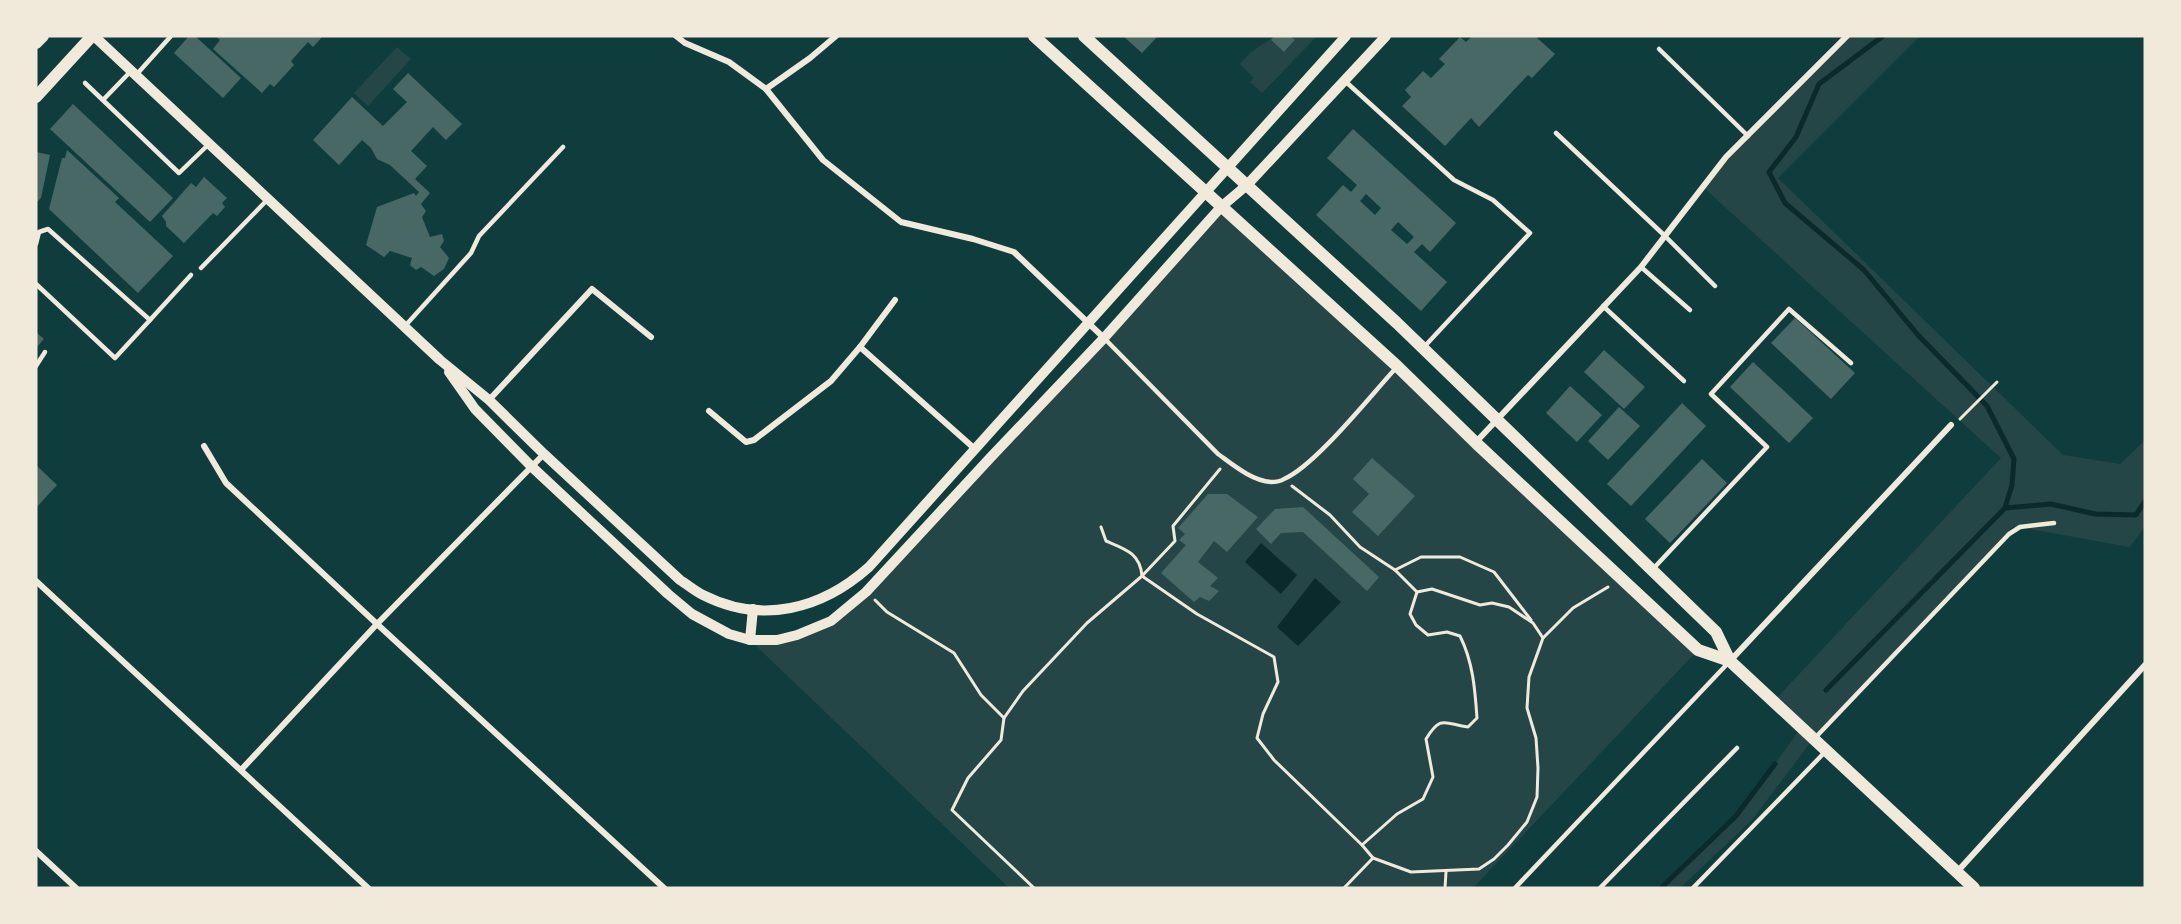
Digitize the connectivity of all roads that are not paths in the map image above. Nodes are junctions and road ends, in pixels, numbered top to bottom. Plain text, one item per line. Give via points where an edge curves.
1 (43, 36) edge
2 (93, 36) edge
3 (171, 36) edge
4 (676, 36) edge
5 (836, 36) edge
6 (1034, 36) edge
7 (1084, 36) edge
8 (1346, 36) edge
9 (1386, 36) edge
10 (1847, 36) edge
11 (36, 43) edge
12 (1659, 49) dead end
13 (134, 73) junction
14 (1345, 81) junction
15 (85, 83) dead end
16 (766, 89) junction
17 (36, 97) edge
18 (103, 100) junction
19 (1556, 133) dead end
20 (1748, 136) junction
21 (210, 144) junction
22 (563, 147) dead end
23 (1228, 167) junction
24 (1247, 186) junction
25 (1206, 193) junction
26 (268, 199) junction
27 (1221, 207) junction
28 (1665, 236) junction
29 (36, 244) edge
30 (1641, 267) junction
31 (201, 268) dead end
32 (191, 275) dead end
33 (36, 284) edge
34 (1715, 286) dead end
35 (895, 300) dead end
36 (1603, 306) junction
37 (1690, 310) dead end
38 (150, 320) junction
39 (1089, 323) junction
40 (405, 326) junction
41 (651, 337) dead end
42 (1104, 338) junction
43 (860, 347) junction
44 (1423, 348) junction
45 (45, 352) dead end
46 (440, 360) junction
47 (1851, 363) dead end
48 (36, 366) edge
49 (1397, 366) junction
50 (1684, 381) dead end
51 (489, 400) junction
52 (709, 411) dead end
53 (1497, 419) junction
54 (1950, 425) road end
55 (1476, 443) junction
56 (204, 446) dead end
57 (975, 449) junction
58 (544, 454) junction
59 (531, 466) junction
60 (2054, 523) dead end
61 (1652, 570) junction
62 (36, 581) edge
63 (753, 609) junction
64 (377, 624) junction
65 (750, 640) junction
66 (1730, 661) junction
67 (2145, 664) edge
68 (1813, 740) junction
69 (1737, 748) dead end
70 (1826, 751) junction
71 (241, 770) junction
72 (36, 851) edge
73 (1957, 872) junction
74 (76, 888) edge
75 (368, 888) edge
76 (664, 888) edge
77 (1515, 888) edge
78 (1600, 888) edge
79 (1693, 888) edge
80 (1974, 888) edge

1 - 11 main road
2 - 13 street
2 - 17 main road
3 - 13 lane
4 - 16 street via 729,62
5 - 16 street
6 - 25 main road
7 - 23 main road
8 - 23 street
9 - 14 street
10 - 20 street
12 - 20 lane
13 - 18 lane
13 - 21 street
14 - 24 street
14 - 44 lane via 1454,180 1493,200 1530,233
15 - 18 lane
16 - 39 street via 823,160 900,222 1014,252
18 - 21 lane via 179,173
19 - 28 lane
20 - 28 street via 1726,157
21 - 26 street
22 - 40 lane via 479,236 471,253
23 - 24 main road
23 - 25 street
24 - 27 street
24 - 44 main road
25 - 27 main road
25 - 39 street
26 - 31 lane
26 - 40 street
27 - 42 street
27 - 49 main road
28 - 30 street
28 - 34 lane
29 - 38 lane via 39,232 48,229
30 - 36 street
30 - 37 lane
32 - 38 lane
33 - 38 lane via 115,358
35 - 43 street
36 - 50 lane
36 - 53 street
39 - 42 street
39 - 57 street
40 - 46 street
41 - 51 street via 592,289
42 - 49 lane via 1239,471 1269,482 1284,480 1319,452
42 - 65 street via 866,592 831,621 777,640
43 - 52 street via 831,381 754,441 746,442
43 - 57 street
44 - 53 main road
45 - 48 lane
46 - 51 street
46 - 59 street via 475,409
47 - 61 lane via 1789,309 1711,394 1767,447
49 - 55 main road
51 - 58 street
53 - 55 street
53 - 61 main road
54 - 66 street
55 - 66 main road via 1698,650
56 - 64 street via 226,483
57 - 63 street via 853,581 801,606
58 - 59 street
58 - 63 street via 680,580 704,595
59 - 64 street
59 - 65 street via 692,614 729,634
60 - 68 lane via 2020,527 2009,534
61 - 66 main road via 1716,632
62 - 71 street
63 - 65 street
64 - 71 street
64 - 76 street
66 - 68 main road
66 - 77 lane
67 - 73 street
68 - 70 main road
69 - 78 lane
70 - 73 main road
70 - 79 lane
71 - 75 street
72 - 74 street
73 - 80 main road

